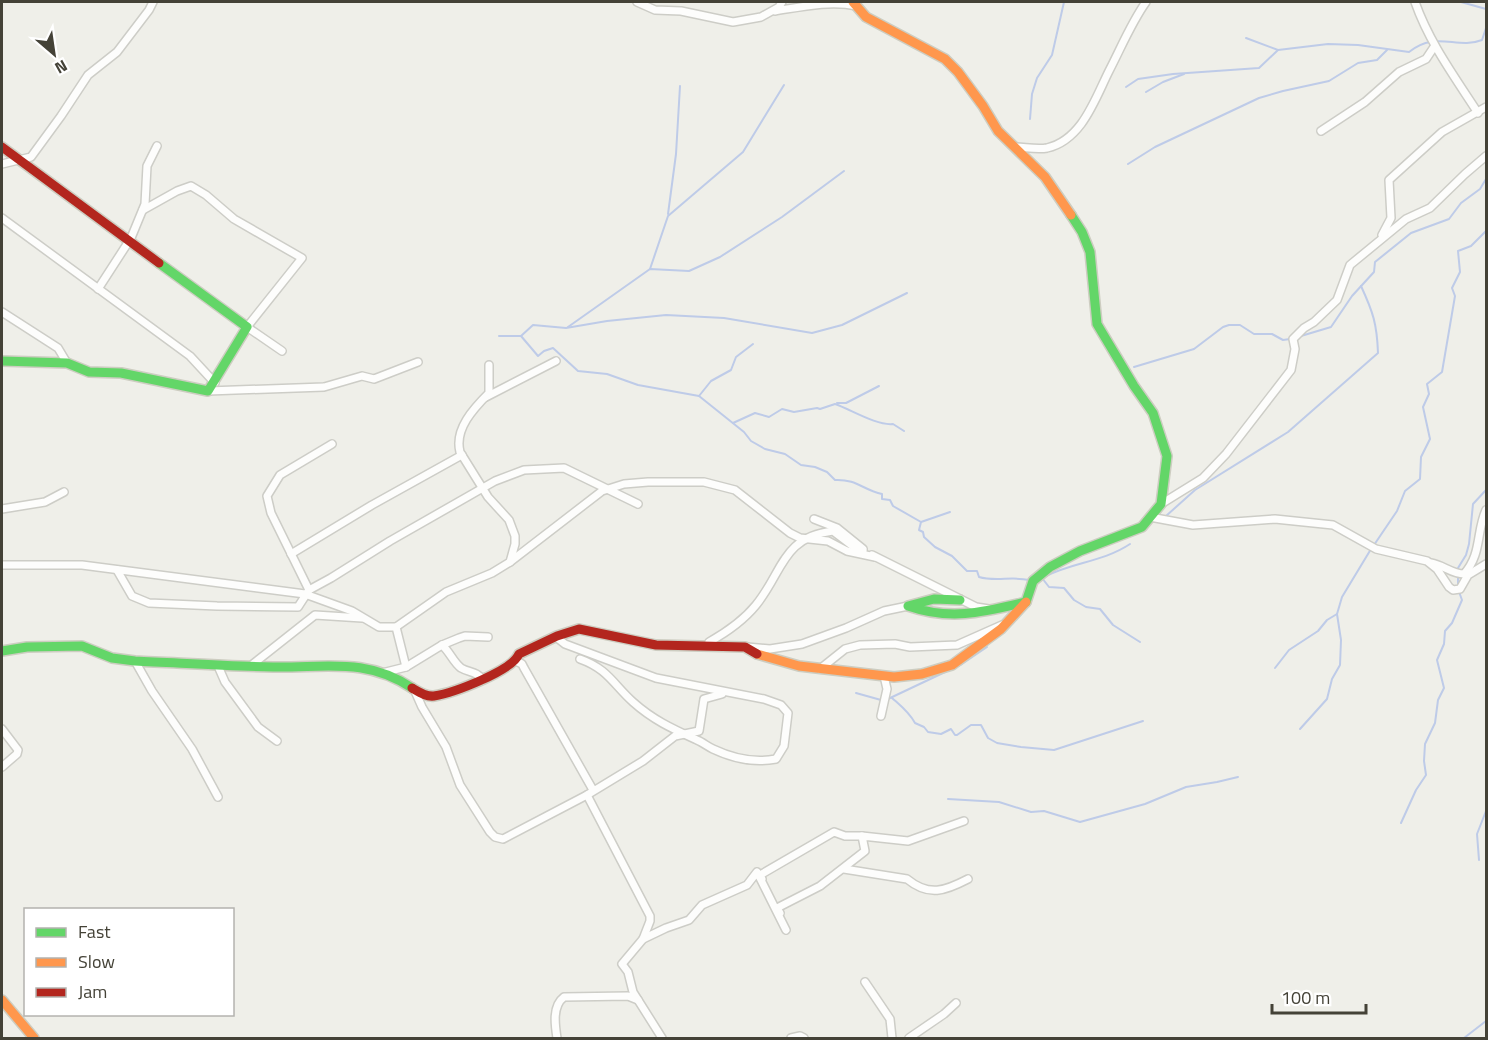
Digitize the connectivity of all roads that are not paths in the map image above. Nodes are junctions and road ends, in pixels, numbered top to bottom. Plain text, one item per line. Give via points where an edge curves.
1 (153, 2) edge
2 (637, 2) edge
3 (782, 2) edge
4 (853, 2) edge
5 (1146, 2) edge
6 (1150, 2) edge
7 (1415, 2) edge
8 (770, 12) junction
9 (1137, 15) junction
10 (866, 17) junction
11 (1434, 47) junction
12 (1486, 107) edge
13 (1478, 113) junction
14 (1321, 131) dead end
15 (157, 146) dead end
16 (2, 147) edge
17 (1014, 147) junction
18 (1486, 156) edge
19 (20, 161) junction
20 (2, 164) edge
21 (143, 210) junction
22 (2, 218) edge
23 (130, 240) junction
24 (1375, 245) junction
25 (98, 289) junction
26 (2, 312) edge
27 (247, 327) junction
28 (282, 351) dead end
29 (2, 361) edge
30 (556, 361) dead end
31 (418, 362) dead end
32 (67, 363) junction
33 (489, 365) dead end
34 (215, 382) junction
35 (208, 391) junction
36 (481, 400) junction
37 (332, 444) dead end
38 (462, 455) junction
39 (482, 488) junction
40 (606, 490) junction
41 (64, 492) dead end
42 (638, 504) dead end
43 (1161, 504) junction
44 (2, 509) edge
45 (1486, 510) edge
46 (1150, 517) junction
47 (814, 519) dead end
48 (805, 539) junction
49 (866, 552) junction
50 (291, 554) junction
51 (875, 557) junction
52 (510, 562) junction
53 (1429, 562) junction
54 (3, 564) edge
55 (1486, 564) edge
56 (117, 570) junction
57 (307, 592) junction
58 (960, 600) junction
59 (1026, 602) junction
60 (908, 606) junction
61 (992, 609) junction
62 (366, 618) junction
63 (1009, 622) junction
64 (396, 627) junction
65 (488, 637) dead end
66 (556, 637) junction
67 (709, 642) junction
68 (442, 645) junction
69 (656, 645) junction
70 (745, 647) junction
71 (2, 651) edge
72 (135, 661) junction
73 (516, 661) junction
74 (253, 664) junction
75 (218, 666) junction
76 (406, 667) junction
77 (626, 667) junction
78 (820, 669) junction
79 (382, 673) junction
80 (884, 676) junction
81 (483, 680) junction
82 (414, 688) junction
83 (726, 693) junction
84 (881, 716) dead end
85 (2, 729) edge
86 (683, 734) junction
87 (278, 741) dead end
88 (2, 767) edge
89 (590, 792) junction
90 (218, 797) dead end
91 (964, 821) dead end
92 (862, 836) junction
93 (844, 869) junction
94 (968, 879) dead end
95 (777, 908) junction
96 (643, 939) junction
97 (865, 982) dead end
98 (2, 1000) edge
99 (638, 1000) junction
100 (956, 1003) dead end
101 (34, 1038) edge
102 (557, 1038) edge
103 (662, 1038) edge
104 (790, 1038) edge
105 (804, 1038) edge
106 (892, 1038) edge
107 (909, 1038) edge

1 - 19 street via 117,52 88,75 30,157
2 - 8 street via 655,9 733,22
3 - 8 street
4 - 10 street
5 - 9 street
6 - 9 street
7 - 11 street
8 - 10 street via 843,2 855,5
9 - 17 street via 1096,102 1070,135 1045,148
10 - 17 street via 945,59
11 - 13 street
11 - 14 street via 1426,58 1399,72 1365,102
12 - 13 street
13 - 24 street via 1442,132 1389,180 1391,218
15 - 21 street via 147,166
16 - 19 street
17 - 43 street via 1045,177 1082,232 1090,252 1097,324 1153,412 1167,456
18 - 24 street via 1430,208 1406,219
19 - 20 street
19 - 23 street
21 - 23 street
21 - 27 street via 191,186 234,219 302,258
22 - 25 street
23 - 25 street
23 - 27 street
24 - 43 street via 1350,265 1337,300 1293,339 1291,370 1226,454 1203,478
25 - 34 street via 190,356
26 - 32 street via 58,348
27 - 28 street
27 - 34 street
29 - 32 street
30 - 36 street
31 - 35 street via 374,379 362,376 324,387
32 - 35 street via 89,372 121,373
33 - 36 street via 490,389
34 - 35 street
36 - 38 street via 462,428 458,447
37 - 50 street via 280,475 267,496
38 - 39 street
38 - 50 street
39 - 40 street via 524,470 564,468
39 - 52 street via 493,505 505,513 515,536
39 - 57 street
40 - 42 street
40 - 48 street via 648,482 704,482 721,486 735,490 790,533
40 - 52 street
41 - 44 street via 45,502
43 - 46 street
45 - 53 street via 1476,557 1464,574
46 - 53 street via 1193,525 1275,519 1333,525 1376,549
46 - 59 street via 1142,527 1050,567 1033,581
47 - 49 street via 837,528
48 - 49 street via 833,531
48 - 51 street via 828,541 847,551
48 - 67 street via 782,562 758,604
49 - 51 street
50 - 57 street
51 - 58 street
52 - 64 street via 446,592
53 - 55 street via 1453,590 1460,589 1468,575
54 - 56 street via 82,565
56 - 57 street
56 - 57 street via 132,596 149,603 298,607
57 - 62 street
58 - 60 street via 934,599
58 - 61 street
59 - 61 street
59 - 63 street
60 - 61 street via 943,616
60 - 70 street via 884,611 802,644 770,650
62 - 64 street via 381,628
62 - 74 street via 315,615
63 - 78 street via 957,645 860,645 845,649
63 - 80 street via 952,665 922,674
64 - 76 street
65 - 68 street via 465,636
66 - 69 street via 579,629
66 - 73 street via 519,654
66 - 77 street
67 - 69 street
67 - 70 street
68 - 76 street
68 - 81 street via 456,664 477,672
69 - 70 street
70 - 78 street via 760,656
71 - 72 street via 82,646 112,658
72 - 75 street
72 - 90 street
73 - 81 street
73 - 89 street via 522,664
74 - 75 street
74 - 79 street via 357,666
75 - 87 street via 258,727
76 - 79 street
77 - 83 street via 656,678
77 - 86 street via 580,659 611,677 646,713
78 - 80 street
79 - 82 street
80 - 84 street via 887,689
81 - 82 street via 433,696
82 - 89 street via 446,747 460,785 495,837 506,838
83 - 86 street via 704,699 699,731
83 - 86 street via 752,695 781,705 788,713 784,746 776,759 737,757
85 - 88 street via 18,750
86 - 89 street
89 - 96 street via 650,916
91 - 92 street via 908,841
92 - 93 street via 866,851
92 - 95 street via 834,832 760,875
93 - 94 street via 907,879 923,889 939,892
93 - 95 street
95 - 96 street via 786,930 757,872 747,885 702,905 689,920
96 - 99 street via 622,964
97 - 106 street via 890,1018
98 - 101 street
99 - 102 street via 628,996 564,998 557,1004
99 - 103 street
100 - 107 street
104 - 105 street

